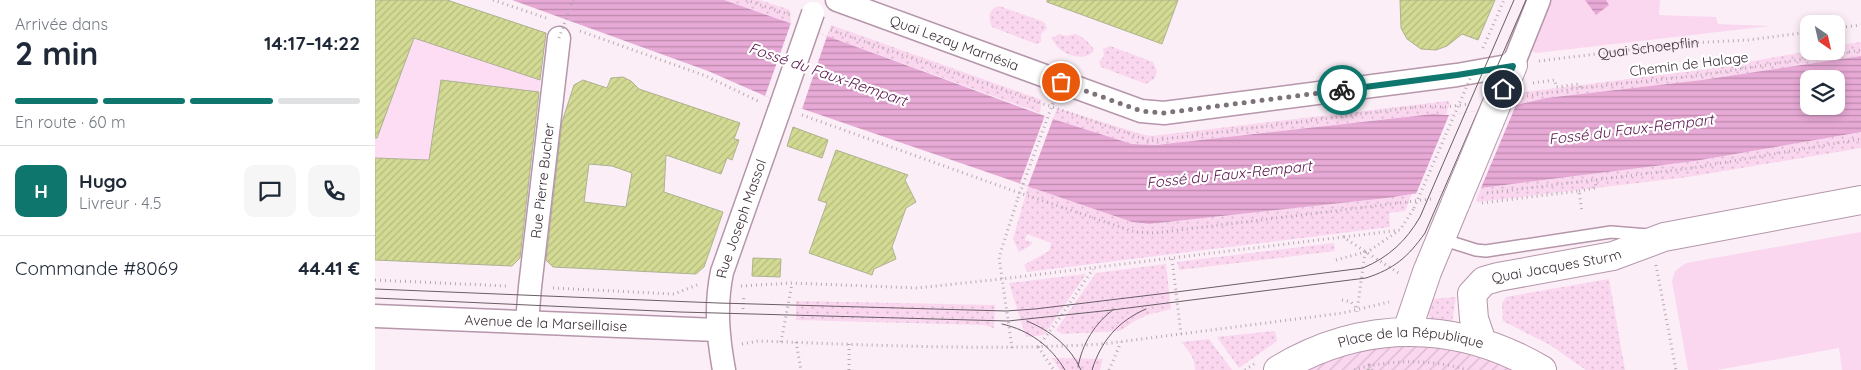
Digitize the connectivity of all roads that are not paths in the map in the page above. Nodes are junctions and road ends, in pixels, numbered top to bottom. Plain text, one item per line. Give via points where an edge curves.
1 (837, 0) edge
2 (1539, 0) edge
3 (815, 7) edge
4 (565, 30) road end
5 (1517, 84) junction
6 (1861, 200) edge
7 (1441, 239) junction
8 (1657, 239) junction
9 (375, 316) edge
10 (527, 322) junction
11 (717, 330) junction
12 (1407, 331) junction
13 (1483, 342) junction
14 (724, 370) edge
15 (1278, 370) edge
16 (1542, 370) edge

1 - 5 street, Quai Lezay Marnésia via 1153,113 1476,64
2 - 5 street
3 - 11 street, Rue Joseph Massol, bridge via 788,112 722,272
4 - 10 street, Rue Pierre Bucher
5 - 7 street, bridge via 1463,201
6 - 8 street, Quai Jacques Sturm
7 - 8 lane, Quai Jacques Sturm via 1486,251 1611,232
7 - 12 street
8 - 13 street, Quai Jacques Sturm via 1613,256 1484,282 1472,294 1474,319
9 - 10 street, Avenue de la Marseillaise
10 - 11 street, Avenue de la Marseillaise
11 - 14 street, Rue Joseph Massol
12 - 13 street, Place de la République via 1440,333
12 - 15 street, Place de la République via 1341,342
13 - 16 street, Place de la République

